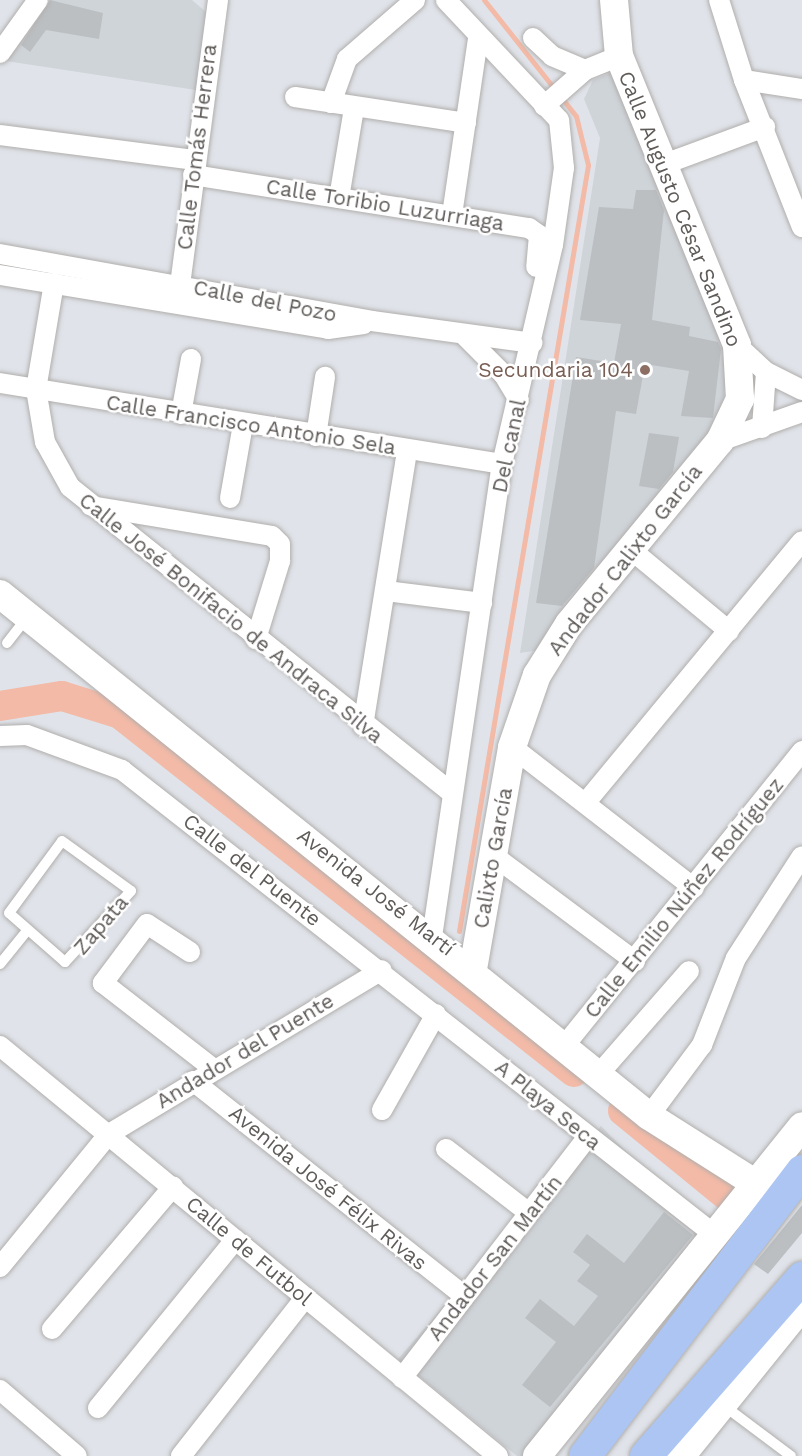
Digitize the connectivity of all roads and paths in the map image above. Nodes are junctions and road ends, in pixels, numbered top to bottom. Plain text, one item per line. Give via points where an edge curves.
1 (38, 0) edge
2 (415, 0) edge
3 (446, 0) edge
4 (592, 0) edge
5 (719, 0) edge
6 (213, 3) edge
7 (613, 10) edge
8 (478, 38) junction
9 (533, 38) dead end
10 (0, 53) edge
11 (619, 56) junction
12 (585, 70) junction
13 (744, 80) junction
14 (802, 89) edge
15 (295, 97) dead end
16 (330, 103) junction
17 (550, 103) junction
18 (354, 108) junction
19 (466, 123) junction
20 (765, 127) junction
21 (0, 135) edge
22 (662, 165) junction
23 (194, 168) junction
24 (794, 185) edge
25 (339, 198) junction
26 (452, 215) junction
27 (802, 226) edge
28 (0, 254) edge
29 (536, 270) dead end
30 (0, 276) edge
31 (54, 283) junction
32 (180, 285) junction
33 (372, 321) junction
34 (464, 334) junction
35 (532, 343) junction
36 (737, 345) junction
37 (191, 359) dead end
38 (766, 372) junction
39 (325, 376) dead end
40 (0, 383) edge
41 (36, 389) junction
42 (802, 390) edge
43 (740, 399) joint
44 (519, 400) junction
45 (802, 412) edge
46 (181, 414) junction
47 (243, 424) junction
48 (762, 428) junction
49 (316, 436) junction
50 (720, 441) junction
51 (407, 451) junction
52 (502, 464) junction
53 (230, 498) dead end
54 (89, 505) junction
55 (802, 541) edge
56 (629, 548) junction
57 (386, 591) junction
58 (0, 594) edge
59 (482, 603) junction
60 (27, 617) junction
61 (729, 631) junction
62 (256, 639) junction
63 (7, 643) dead end
64 (363, 726) junction
65 (0, 736) edge
66 (512, 747) junction
67 (802, 751) edge
68 (449, 791) junction
69 (587, 801) junction
70 (494, 856) junction
71 (802, 856) edge
72 (694, 888) junction
73 (26, 932) junction
74 (432, 937) junction
75 (190, 952) dead end
76 (635, 961) junction
77 (0, 963) edge
78 (473, 969) junction
79 (382, 970) junction
80 (689, 971) dead end
81 (436, 1014) junction
82 (565, 1045) junction
83 (0, 1046) edge
84 (214, 1069) junction
85 (598, 1075) junction
86 (193, 1081) junction
87 (382, 1110) dead end
88 (650, 1116) junction
89 (802, 1126) edge
90 (109, 1134) junction
91 (587, 1138) junction
92 (446, 1149) dead end
93 (802, 1171) edge
94 (756, 1184) junction
95 (173, 1187) junction
96 (529, 1213) junction
97 (716, 1236) junction
98 (236, 1240) junction
99 (0, 1267) edge
100 (802, 1278) edge
101 (464, 1296) junction
102 (305, 1298) junction
103 (797, 1321) edge
104 (52, 1329) dead end
105 (402, 1378) junction
106 (0, 1390) edge
107 (723, 1405) junction
108 (98, 1408) dead end
109 (77, 1456) edge
110 (181, 1456) edge
111 (498, 1456) edge
112 (537, 1456) edge
113 (585, 1456) edge
114 (646, 1456) edge
115 (681, 1456) edge
116 (791, 1456) edge

1 - 10 street
2 - 16 street via 347,59
3 - 8 street, Del canal
4 - 7 main road, Calle Augusto César Sandino
5 - 13 street
6 - 23 street, Calle Tomás Herrera
7 - 11 main road, Calle Augusto César Sandino
8 - 17 street, Del canal
8 - 19 street
9 - 12 street via 552,57
11 - 12 street
11 - 22 main road, Calle Augusto César Sandino
12 - 17 street
13 - 14 street
13 - 20 street
15 - 16 street
16 - 18 street
17 - 35 street, Del canal via 559,120 564,168
18 - 19 street
18 - 25 street
19 - 26 street
20 - 22 street
20 - 24 street
21 - 23 street, Calle Toribio Luzurriaga
22 - 36 main road, Calle Augusto César Sandino
23 - 25 street, Calle Toribio Luzurriaga
23 - 32 street, Calle Tomás Herrera
24 - 27 street
25 - 26 street, Calle Toribio Luzurriaga
26 - 29 street, Calle Toribio Luzurriaga via 536,230
28 - 32 street, Calle del Pozo
30 - 31 street
31 - 33 street via 161,306 194,306 328,329
31 - 41 street
32 - 33 street, Calle del Pozo
33 - 34 street, Calle del Pozo
34 - 35 street, Calle del Pozo
34 - 44 street via 504,375
35 - 44 street, Del canal
36 - 38 street
36 - 43 main road, Calle Augusto César Sandino
37 - 46 street
38 - 42 street
38 - 48 street
39 - 49 street
40 - 41 street, Calle Francisco Antonio Sela
41 - 46 street, Calle Francisco Antonio Sela
41 - 54 street, Calle José Bonifacio de Andraca Silva via 53,465
43 - 50 main road, Andador Calixto García
44 - 52 street, Del canal
45 - 48 street
46 - 47 street, Calle Francisco Antonio Sela
47 - 49 street, Calle Francisco Antonio Sela
47 - 53 street
48 - 50 street
49 - 51 street, Calle Francisco Antonio Sela
50 - 56 main road, Andador Calixto García
51 - 52 street, Calle Francisco Antonio Sela
51 - 57 street
52 - 59 street, Del canal
54 - 62 street, Calle José Bonifacio de Andraca Silva
54 - 62 street via 272,536 280,544 280,561
55 - 61 street
56 - 61 street
56 - 66 main road, Andador Calixto García via 537,675
57 - 59 street
57 - 64 street
58 - 60 main road, Avenida José Martí
59 - 68 street, Del canal
60 - 63 lane
60 - 74 main road, Avenida José Martí
61 - 69 street
62 - 64 street, Calle José Bonifacio de Andraca Silva
64 - 68 street, Calle José Bonifacio de Andraca Silva
65 - 79 street, Calle del Puente via 27,735 122,770
66 - 69 street
66 - 70 main road, Calixto García
67 - 72 street, Calle Emilio Núñez Rodríguez
68 - 74 street, Del canal
69 - 72 street
70 - 76 street
70 - 78 main road, Calixto García
71 - 88 street via 736,958 702,1045
72 - 76 street, Calle Emilio Núñez Rodríguez
73 - 73 lane, Zapata via 65,962 131,891 62,841 9,913
73 - 77 lane
74 - 78 main road, Avenida José Martí
75 - 84 street via 147,924 103,983
76 - 82 street, Calle Emilio Núñez Rodríguez
78 - 82 main road, Avenida José Martí
79 - 81 street, A Playa Seca
79 - 84 street, Andador del Puente
80 - 85 street
81 - 87 street
81 - 91 street, A Playa Seca
82 - 85 main road, Avenida José Martí
83 - 90 street, Calle de Futbol
84 - 86 street, Andador del Puente
85 - 88 main road, Avenida José Martí
86 - 90 street, Andador del Puente
86 - 101 street, Avenida José Félix Rivas
88 - 94 main road, Avenida José Martí
89 - 94 main road
90 - 95 street, Calle de Futbol
90 - 99 street, Andador del Puente
91 - 96 street, Andador San Martín
91 - 97 street, A Playa Seca
92 - 96 street
93 - 113 main road
94 - 97 main road
95 - 98 street, Calle de Futbol
95 - 104 street
96 - 101 street, Andador San Martín
97 - 112 main road
98 - 102 street, Calle de Futbol
98 - 108 street
100 - 114 main road
101 - 105 street, Andador San Martín
102 - 105 street, Calle de Futbol
102 - 110 street
103 - 107 main road
105 - 111 street, Calle de Futbol
106 - 109 street
107 - 115 main road
107 - 116 lane

